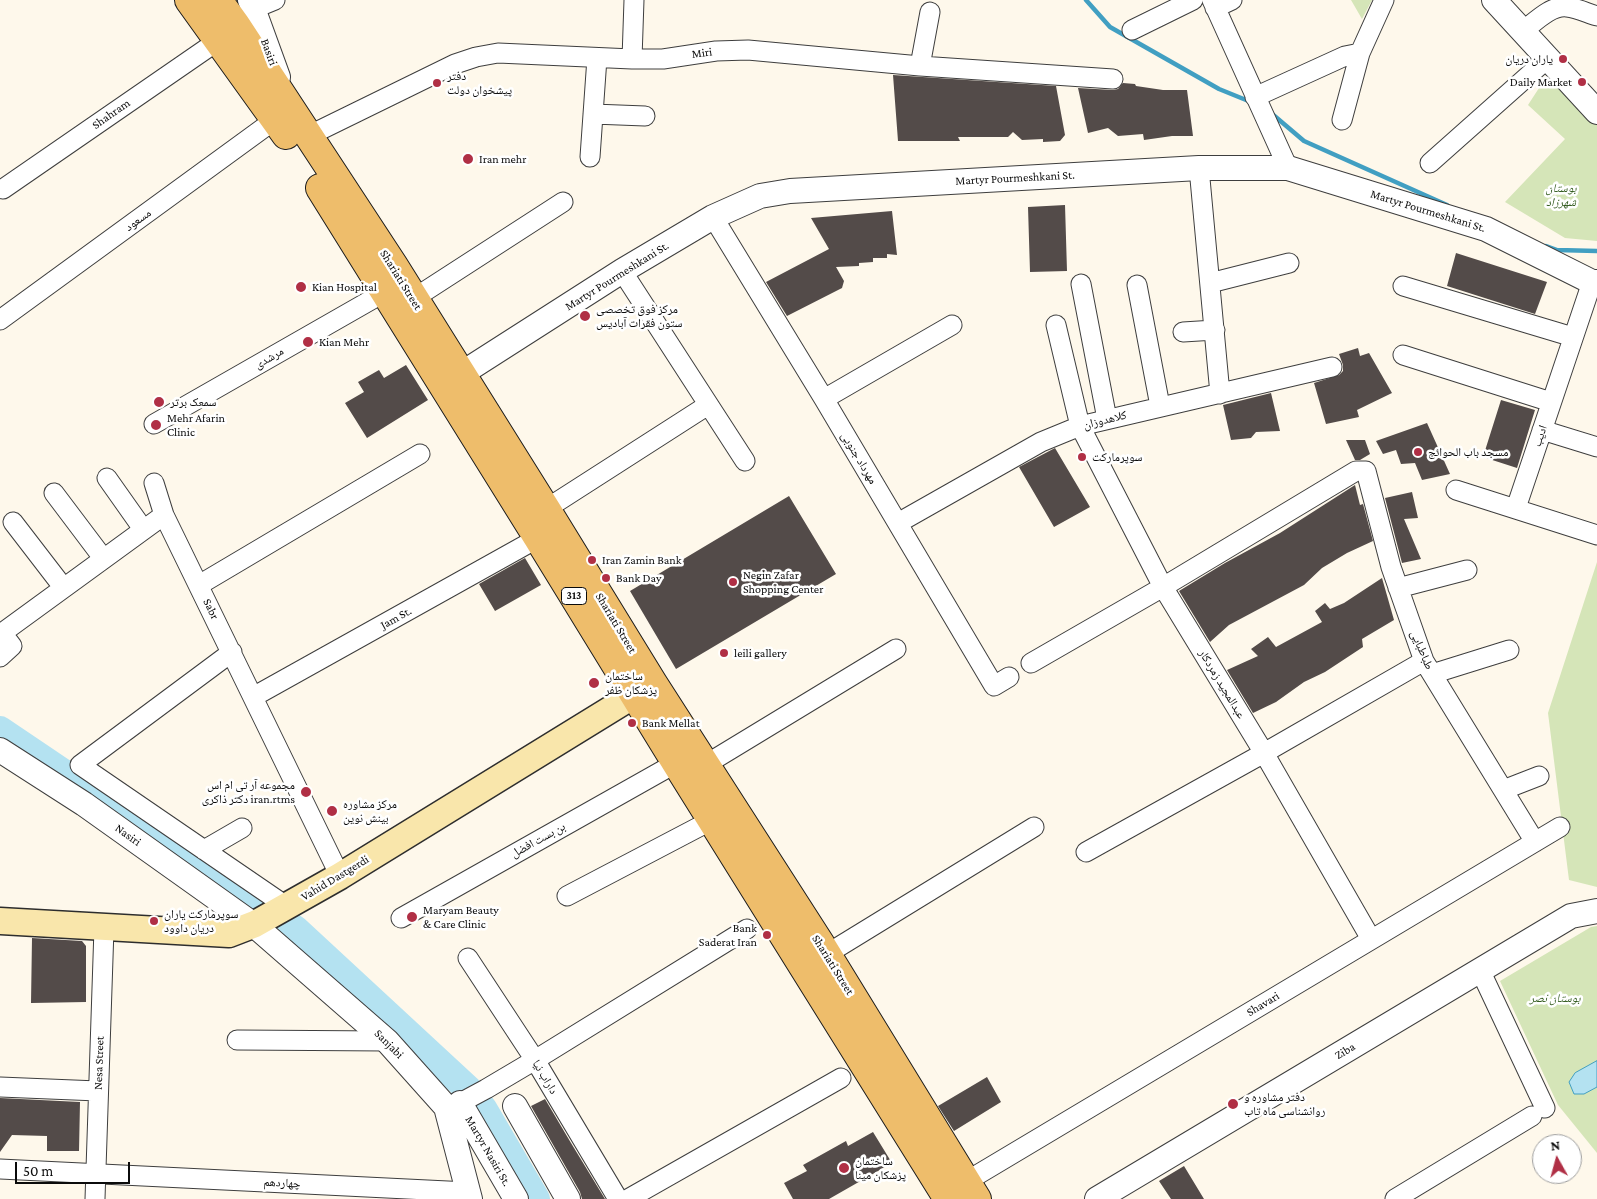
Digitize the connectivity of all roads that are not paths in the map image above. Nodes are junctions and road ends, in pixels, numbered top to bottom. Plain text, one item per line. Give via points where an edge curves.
1 (190, 0) edge
2 (218, 0) edge
3 (275, 0) edge
4 (634, 0) edge
5 (1193, 0) edge
6 (1384, 0) edge
7 (1494, 0) edge
8 (1586, 0) edge
9 (1220, 3) edge
10 (251, 5) edge
11 (930, 12) dead end
12 (1597, 17) edge
13 (1132, 30) dead end
14 (1523, 31) junction
15 (219, 40) junction
16 (1353, 55) junction
17 (597, 58) junction
18 (632, 59) junction
19 (1547, 59) junction
20 (920, 66) junction
21 (1113, 79) dead end
22 (1255, 97) junction
23 (284, 111) junction
24 (1597, 112) edge
25 (593, 114) junction
26 (645, 116) dead end
27 (1342, 120) dead end
28 (308, 136) junction
29 (590, 157) dead end
30 (1430, 163) dead end
31 (1199, 168) junction
32 (1288, 168) junction
33 (3, 189) dead end
34 (563, 202) dead end
35 (713, 217) junction
36 (1290, 263) dead end
37 (622, 271) junction
38 (1595, 282) edge
39 (1210, 283) junction
40 (1081, 284) dead end
41 (1137, 285) dead end
42 (1403, 286) dead end
43 (385, 292) junction
44 (413, 299) junction
45 (0, 320) edge
46 (952, 325) dead end
47 (1056, 325) dead end
48 (1215, 330) junction
49 (1183, 332) dead end
50 (1573, 338) junction
51 (1403, 355) dead end
52 (1332, 367) dead end
53 (461, 374) junction
54 (1220, 394) junction
55 (824, 399) junction
56 (1551, 402) junction
57 (708, 405) junction
58 (1160, 406) junction
59 (1107, 419) junction
60 (154, 424) dead end
61 (1080, 426) junction
62 (1542, 430) junction
63 (1597, 447) edge
64 (420, 454) dead end
65 (744, 461) dead end
66 (107, 478) dead end
67 (154, 483) dead end
68 (1456, 490) dead end
69 (54, 493) dead end
70 (1516, 508) junction
71 (546, 509) junction
72 (164, 515) junction
73 (13, 522) dead end
74 (898, 523) junction
75 (143, 530) junction
76 (1597, 535) edge
77 (538, 538) junction
78 (103, 558) junction
79 (1467, 570) dead end
80 (199, 585) junction
81 (63, 587) junction
82 (1163, 587) junction
83 (1398, 588) junction
84 (4, 621) edge
85 (896, 648) dead end
86 (1509, 650) dead end
87 (232, 652) junction
88 (0, 657) edge
89 (1031, 664) dead end
90 (1428, 667) junction
91 (1009, 677) dead end
92 (253, 697) junction
93 (644, 697) junction
94 (0, 750) edge
95 (1264, 753) junction
96 (676, 763) junction
97 (705, 765) junction
98 (1539, 776) dead end
99 (1503, 790) junction
100 (712, 820) junction
101 (1034, 827) dead end
102 (1560, 827) dead end
103 (242, 828) dead end
104 (1535, 842) junction
105 (204, 850) junction
106 (1086, 852) dead end
107 (340, 876) junction
108 (764, 881) junction
109 (567, 896) dead end
110 (1597, 911) edge
111 (270, 916) junction
112 (401, 918) dead end
113 (0, 921) edge
114 (104, 928) junction
115 (747, 929) dead end
116 (1371, 939) junction
117 (827, 954) junction
118 (468, 958) dead end
119 (1480, 970) junction
120 (238, 1040) dead end
121 (387, 1041) junction
122 (535, 1060) junction
123 (841, 1078) dead end
124 (0, 1087) edge
125 (98, 1091) junction
126 (453, 1105) junction
127 (515, 1106) dead end
128 (0, 1169) edge
129 (96, 1174) junction
130 (964, 1193) edge
131 (469, 1195) edge
132 (95, 1199) edge
133 (516, 1199) edge
134 (568, 1199) edge
135 (618, 1199) edge
136 (628, 1199) edge
137 (1097, 1199) edge
138 (1396, 1199) edge

1 - 15 main road, Shariati Street / 313
2 - 23 main road, Shariati Street / 313 via 236,25
3 - 10 street
4 - 18 street
5 - 13 street
6 - 16 street
7 - 14 street
8 - 12 street
9 - 22 street
10 - 23 street, Basiri
11 - 20 street
12 - 14 street via 1558,7
14 - 19 street
15 - 23 main road, Shariati Street / 313
15 - 33 street, Shahram
16 - 22 street
16 - 27 street
17 - 18 street, Miri
17 - 25 street
17 - 28 street, Miri via 498,53 476,57 455,64
18 - 20 street, Miri via 748,50
19 - 24 street
19 - 30 street
20 - 21 street, Miri
22 - 32 street
23 - 28 main road, Shariati Street / 313
23 - 43 main road, Shariati Street / 313
23 - 45 street, مسعود
25 - 26 street
25 - 29 street
28 - 44 main road, Shariati Street / 313
31 - 32 street, Martyr Pourmeshkani St.
31 - 35 street, Martyr Pourmeshkani St. via 790,191 760,196
31 - 39 street
32 - 38 street, Martyr Pourmeshkani St. via 1486,229
34 - 44 street
35 - 37 street, Martyr Pourmeshkani St.
35 - 55 street, مهرداد جنوبی
36 - 39 street
37 - 53 street, Martyr Pourmeshkani St.
37 - 57 street
38 - 50 street, ادیب
39 - 48 street
40 - 59 street
41 - 58 street
42 - 50 street
43 - 60 street, مرشدی
43 - 77 main road, Shariati Street / 313
44 - 53 main road, Shariati Street / 313
46 - 55 street
47 - 61 street, عبدالمجید زمردکار
48 - 49 street
48 - 54 street
50 - 56 street, ادیب
51 - 56 street
52 - 54 street, کلاهدوزان
53 - 71 main road, Shariati Street / 313
54 - 58 street, کلاهدوزان
55 - 74 street, مهرداد جنوبی
56 - 62 street, ادیب
57 - 65 street
57 - 71 street
58 - 59 street, کلاهدوزان
59 - 61 street, کلاهدوزان
61 - 74 street, کلاهدوزان via 1041,442
61 - 82 street, عبدالمجید زمردکار
62 - 63 street
62 - 70 street, ادیب
64 - 80 street
66 - 75 street
67 - 72 street, Sabr
68 - 70 street
69 - 78 street
70 - 76 street
71 - 93 main road, Shariati Street / 313
72 - 75 street
72 - 80 street, Sabr
73 - 81 street
74 - 91 street, مهرداد جنوبی via 994,686
75 - 78 street
77 - 92 street, Jam St.
77 - 93 main road, Shariati Street / 313
78 - 81 street
79 - 83 street
80 - 87 street, Sabr
81 - 84 street
82 - 83 street, طباطبایی via 1361,470 1366,471
82 - 89 street
82 - 95 street, عبدالمجید زمردکار
83 - 90 street, طباطبایی
84 - 88 street via 2,632 12,646
85 - 97 street
86 - 90 street
87 - 92 street, Sabr
87 - 105 street via 80,765
90 - 95 street
90 - 99 street, طباطبایی
92 - 107 street, Sabr
93 - 96 main road, Shariati Street / 313
93 - 97 main road, Shariati Street / 313
93 - 107 main road, Vahid Dastgerdi via 601,715
94 - 111 street, Nasiri
95 - 106 street
95 - 116 street, عبدالمجید زمردکار
96 - 100 main road, Shariati Street / 313
96 - 112 street, بن بست افضل
97 - 108 main road, Shariati Street / 313
98 - 99 street
99 - 104 street, طباطبایی
100 - 108 main road, Shariati Street / 313
100 - 109 street
101 - 117 street
102 - 104 street, Shavari
103 - 105 street
104 - 116 street, Shavari
105 - 111 street
107 - 111 main road, Vahid Dastgerdi
108 - 117 main road, Shariati Street / 313
108 - 130 main road, Shariati Street / 313
110 - 119 street, Ziba via 1571,916
111 - 114 main road, Vahid Dastgerdi via 229,934
111 - 121 street, Sanjabi
113 - 114 main road, Vahid Dastgerdi
114 - 125 street, Nesa Street
115 - 122 street
116 - 130 street, Shavari
117 - 130 main road, Shariati Street / 313 via 909,1089
118 - 122 street, داراب نیا
119 - 137 street, Ziba
119 - 138 street via 1538,1112
120 - 121 street
121 - 126 street, Sanjabi
122 - 126 street
122 - 135 street, داراب نیا
123 - 136 street
124 - 125 street
125 - 129 street, Nesa Street
126 - 131 street, Sanjabi
126 - 133 street, Martyr Nasiri St.
127 - 134 street
128 - 129 street, چهاردهم
129 - 131 street, چهاردهم
129 - 132 street, Nesa Street

